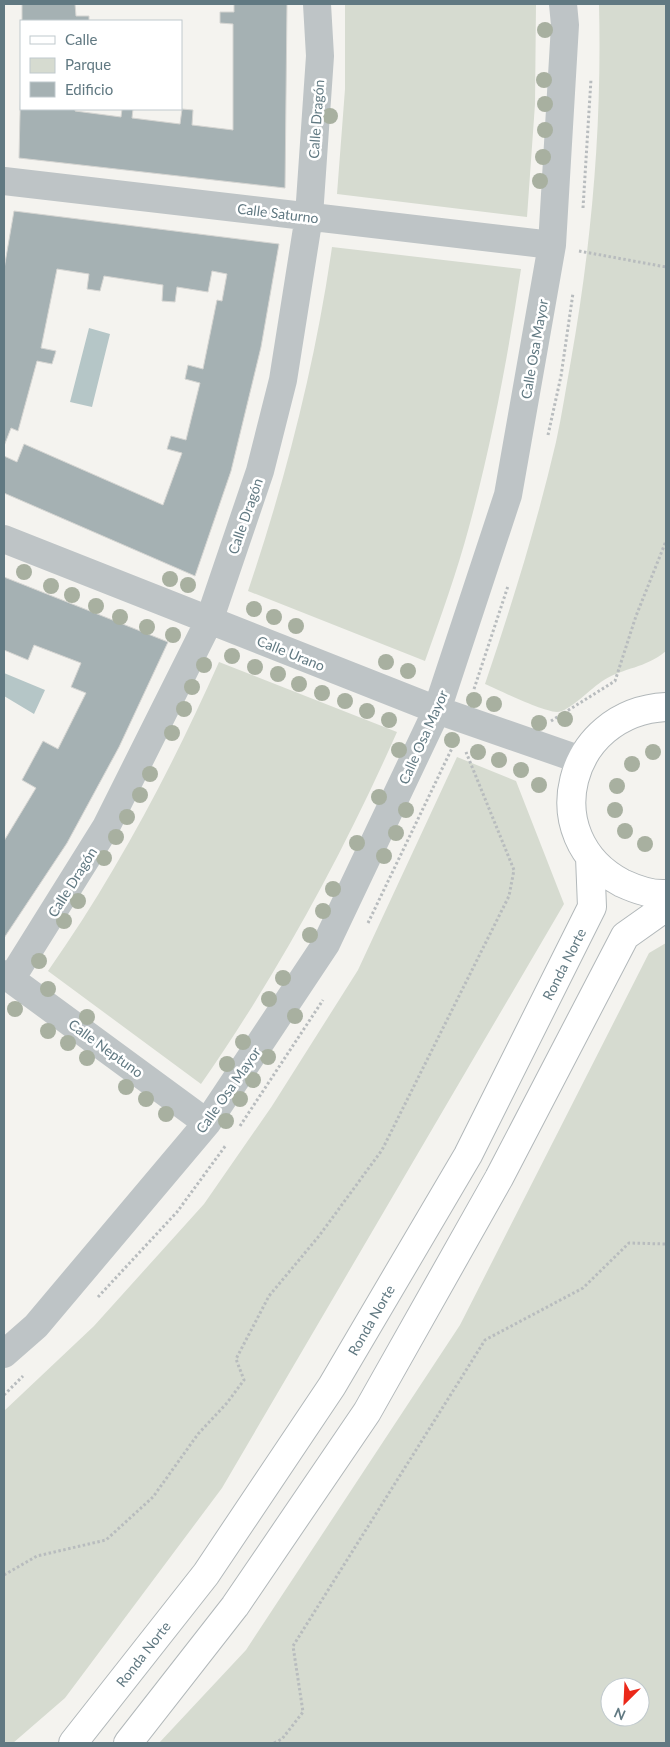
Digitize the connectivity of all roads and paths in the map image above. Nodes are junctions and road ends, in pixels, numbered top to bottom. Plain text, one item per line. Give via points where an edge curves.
1 (317, 4) edge
2 (564, 4) edge
3 (4, 182) edge
4 (310, 216) junction
5 (552, 245) junction
6 (579, 251) dead end
7 (666, 267) edge
8 (4, 539) edge
9 (666, 541) edge
10 (209, 621) junction
11 (666, 707) edge
12 (437, 710) junction
13 (550, 722) dead end
14 (466, 752) dead end
15 (581, 760) junction
16 (590, 857) junction
17 (666, 894) edge
18 (666, 907) edge
19 (8, 977) edge
20 (207, 1123) junction
21 (666, 1244) edge
22 (4, 1354) edge
23 (4, 1575) edge
24 (73, 1743) edge
25 (128, 1743) edge
26 (274, 1743) edge

1 - 4 street, Calle Dragón via 320,56
2 - 5 street, Calle Osa Mayor
3 - 4 street, Calle Saturno
4 - 5 street, Calle Saturno
4 - 10 street, Calle Dragón via 283,380 260,471
5 - 12 street, Calle Osa Mayor via 508,496
6 - 7 path
8 - 10 street, Calle Urano
9 - 13 path via 636,616 615,681
10 - 12 street, Calle Urano
10 - 19 street, Calle Dragón via 106,827
11 - 15 main road via 646,708 619,718 597,736
12 - 15 street, Calle Urano
12 - 20 street, Calle Osa Mayor via 326,944
14 - 23 path via 514,870 509,896 382,1150 319,1236 269,1296 236,1359 244,1380 198,1434 153,1497 106,1540 37,1556
15 - 16 main road via 573,784 572,810 578,834
16 - 17 main road via 610,876 634,889
16 - 24 main road, Ronda Norte via 592,908 468,1155 332,1386 206,1574
18 - 25 main road via 625,936 499,1178 367,1412 235,1606
19 - 20 street, Calle Neptuno
20 - 22 street, Calle Osa Mayor via 36,1326
21 - 26 path via 629,1243 584,1288 485,1340 292,1646 303,1712 282,1739

